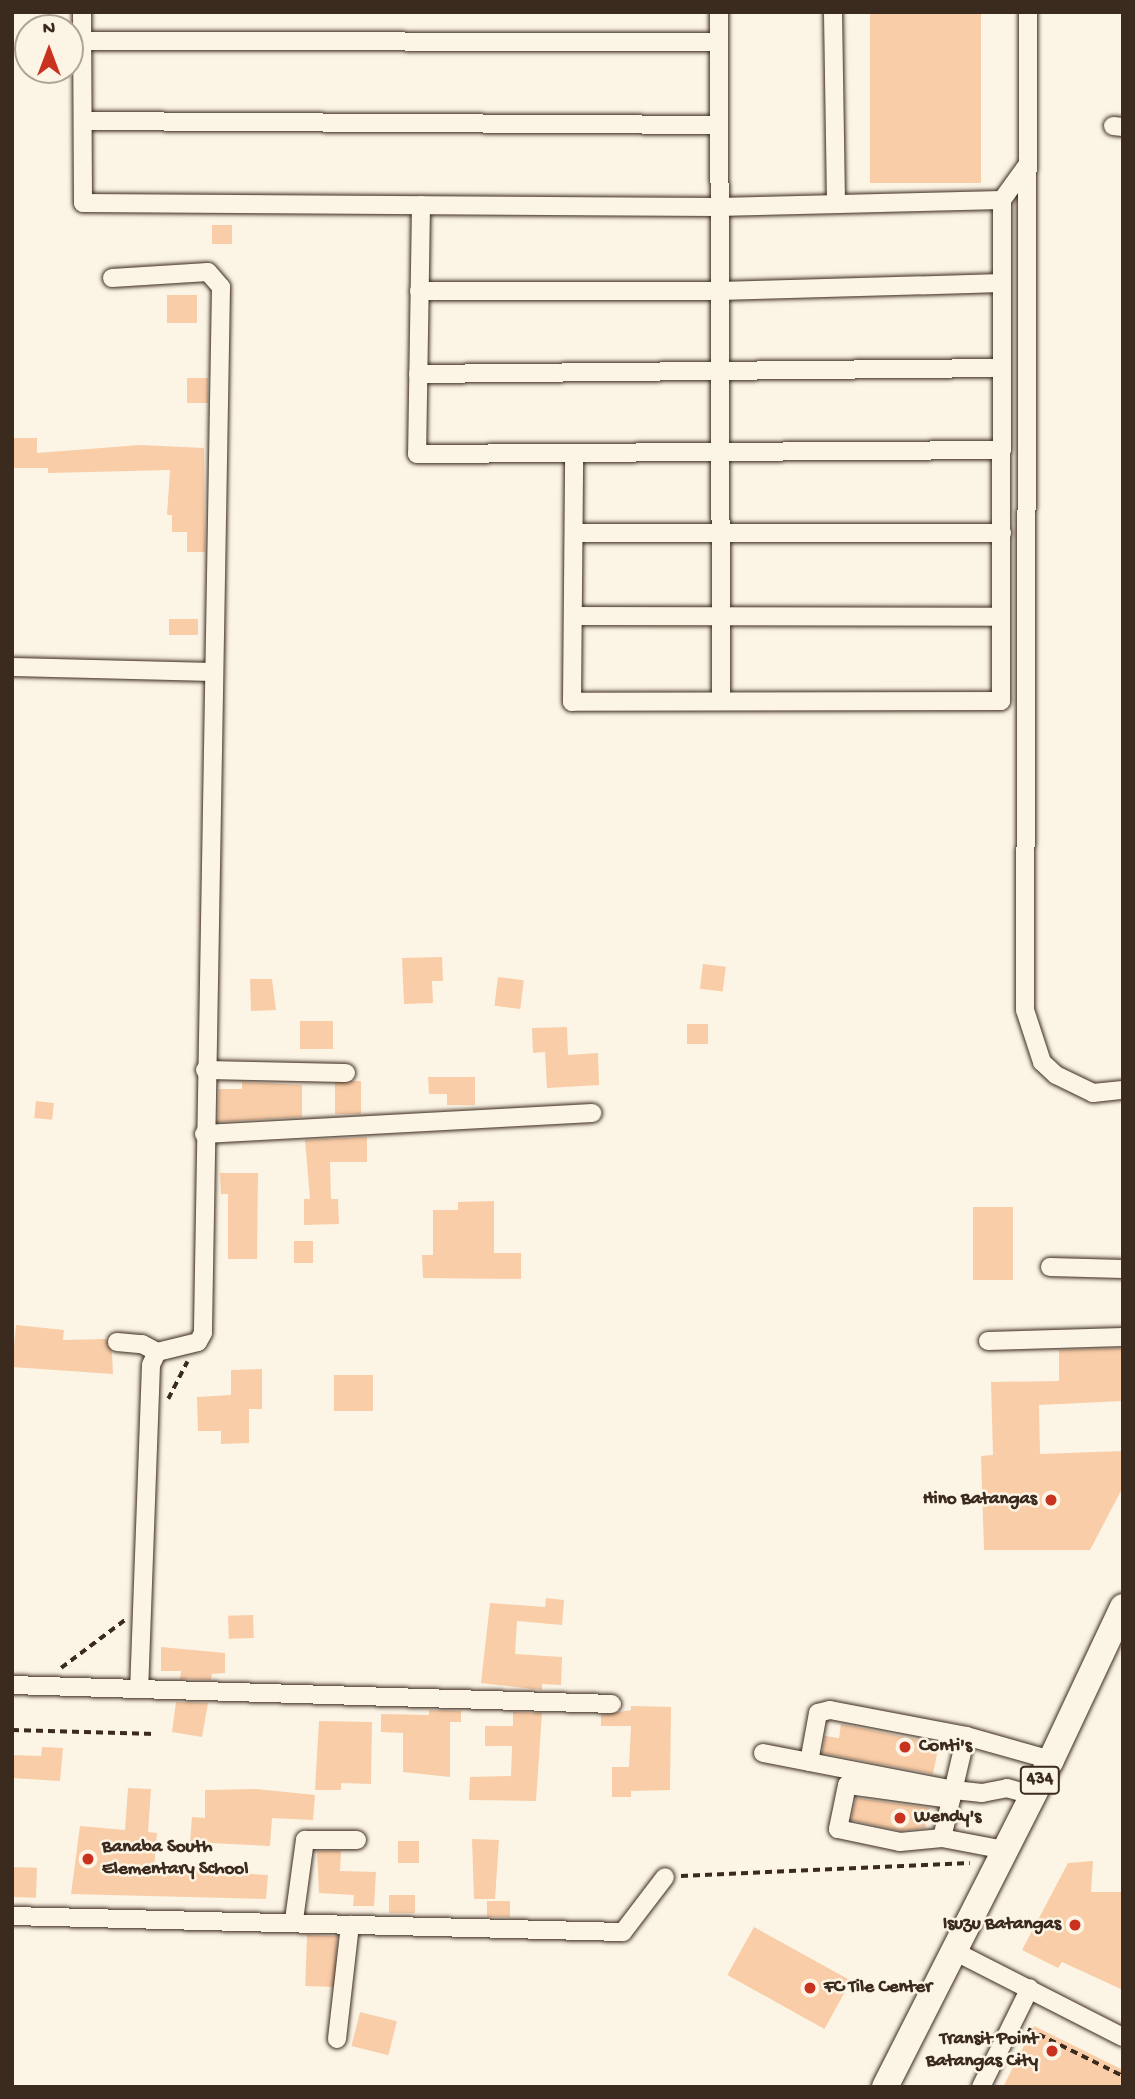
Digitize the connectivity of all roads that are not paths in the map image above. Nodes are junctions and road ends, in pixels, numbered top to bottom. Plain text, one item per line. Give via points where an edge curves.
1 (719, 12) edge
2 (833, 12) edge
3 (1028, 12) edge
4 (84, 41) edge
5 (719, 42) junction
6 (83, 84) edge
7 (83, 121) junction
8 (719, 125) junction
9 (1028, 163) junction
10 (1002, 200) junction
11 (836, 204) junction
12 (421, 205) junction
13 (718, 208) junction
14 (112, 278) dead end
15 (1002, 283) junction
16 (419, 291) junction
17 (719, 291) junction
18 (1002, 368) junction
19 (719, 371) junction
20 (418, 374) junction
21 (1002, 450) junction
22 (574, 453) junction
23 (720, 453) junction
24 (574, 533) junction
25 (1002, 533) junction
26 (720, 536) junction
27 (573, 616) junction
28 (720, 617) junction
29 (1001, 617) junction
30 (12, 667) edge
31 (214, 672) junction
32 (721, 700) junction
33 (205, 1070) junction
34 (346, 1073) dead end
35 (1123, 1090) edge
36 (592, 1113) dead end
37 (204, 1134) junction
38 (1049, 1267) dead end
39 (1123, 1269) edge
40 (1123, 1337) edge
41 (988, 1341) dead end
42 (117, 1342) dead end
43 (158, 1352) junction
44 (1123, 1607) edge
45 (12, 1685) edge
46 (139, 1686) junction
47 (612, 1704) dead end
48 (966, 1736) junction
49 (763, 1754) dead end
50 (1051, 1760) junction
51 (809, 1762) junction
52 (953, 1794) junction
53 (1032, 1795) junction
54 (942, 1838) junction
55 (357, 1840) dead end
56 (1005, 1850) junction
57 (665, 1877) road end
58 (12, 1916) edge
59 (294, 1920) junction
60 (351, 1925) junction
61 (956, 1952) junction
62 (1030, 1988) junction
63 (1123, 2037) edge
64 (337, 2039) dead end
65 (885, 2087) edge
66 (981, 2087) edge

1 - 5 street
2 - 11 street
3 - 9 street
4 - 5 street
5 - 8 street
6 - 7 street
7 - 8 street
7 - 12 street via 83,203
8 - 13 street
9 - 10 street
9 - 35 street via 1025,1010 1042,1062 1056,1074 1093,1093
10 - 11 street
10 - 15 street
11 - 13 street
12 - 13 street
12 - 16 street
13 - 17 street
14 - 31 street via 208,272 221,287
15 - 17 street
15 - 18 street
16 - 17 street
16 - 20 street
17 - 19 street
18 - 19 street
18 - 21 street
19 - 20 street
19 - 23 street
20 - 22 street via 417,454
21 - 23 street
21 - 25 street
22 - 23 street
22 - 24 street
23 - 26 street
24 - 26 street
24 - 27 street
25 - 26 street
25 - 29 street
26 - 28 street
27 - 28 street
27 - 32 street via 572,702
28 - 29 street
28 - 32 street
29 - 32 street via 1001,701
30 - 31 street
31 - 33 street
33 - 34 street
33 - 37 street
36 - 37 street
37 - 43 street via 203,1333 198,1342
38 - 39 street
40 - 41 street
42 - 43 street via 142,1344
43 - 46 street via 151,1365
44 - 50 highway, 434
45 - 46 street
46 - 47 street
48 - 50 street
48 - 51 street via 830,1710 818,1713
48 - 52 street
49 - 51 street
50 - 53 highway, 434
51 - 52 street
52 - 53 street via 1007,1788
52 - 54 street
52 - 54 street via 847,1785 838,1829 900,1842
53 - 56 highway, 434
54 - 56 street
55 - 59 street via 304,1840
56 - 61 highway, 434
57 - 60 street via 624,1932
58 - 59 street
59 - 60 street
60 - 64 street
61 - 62 street
61 - 65 highway, 434
62 - 63 street
62 - 66 street

